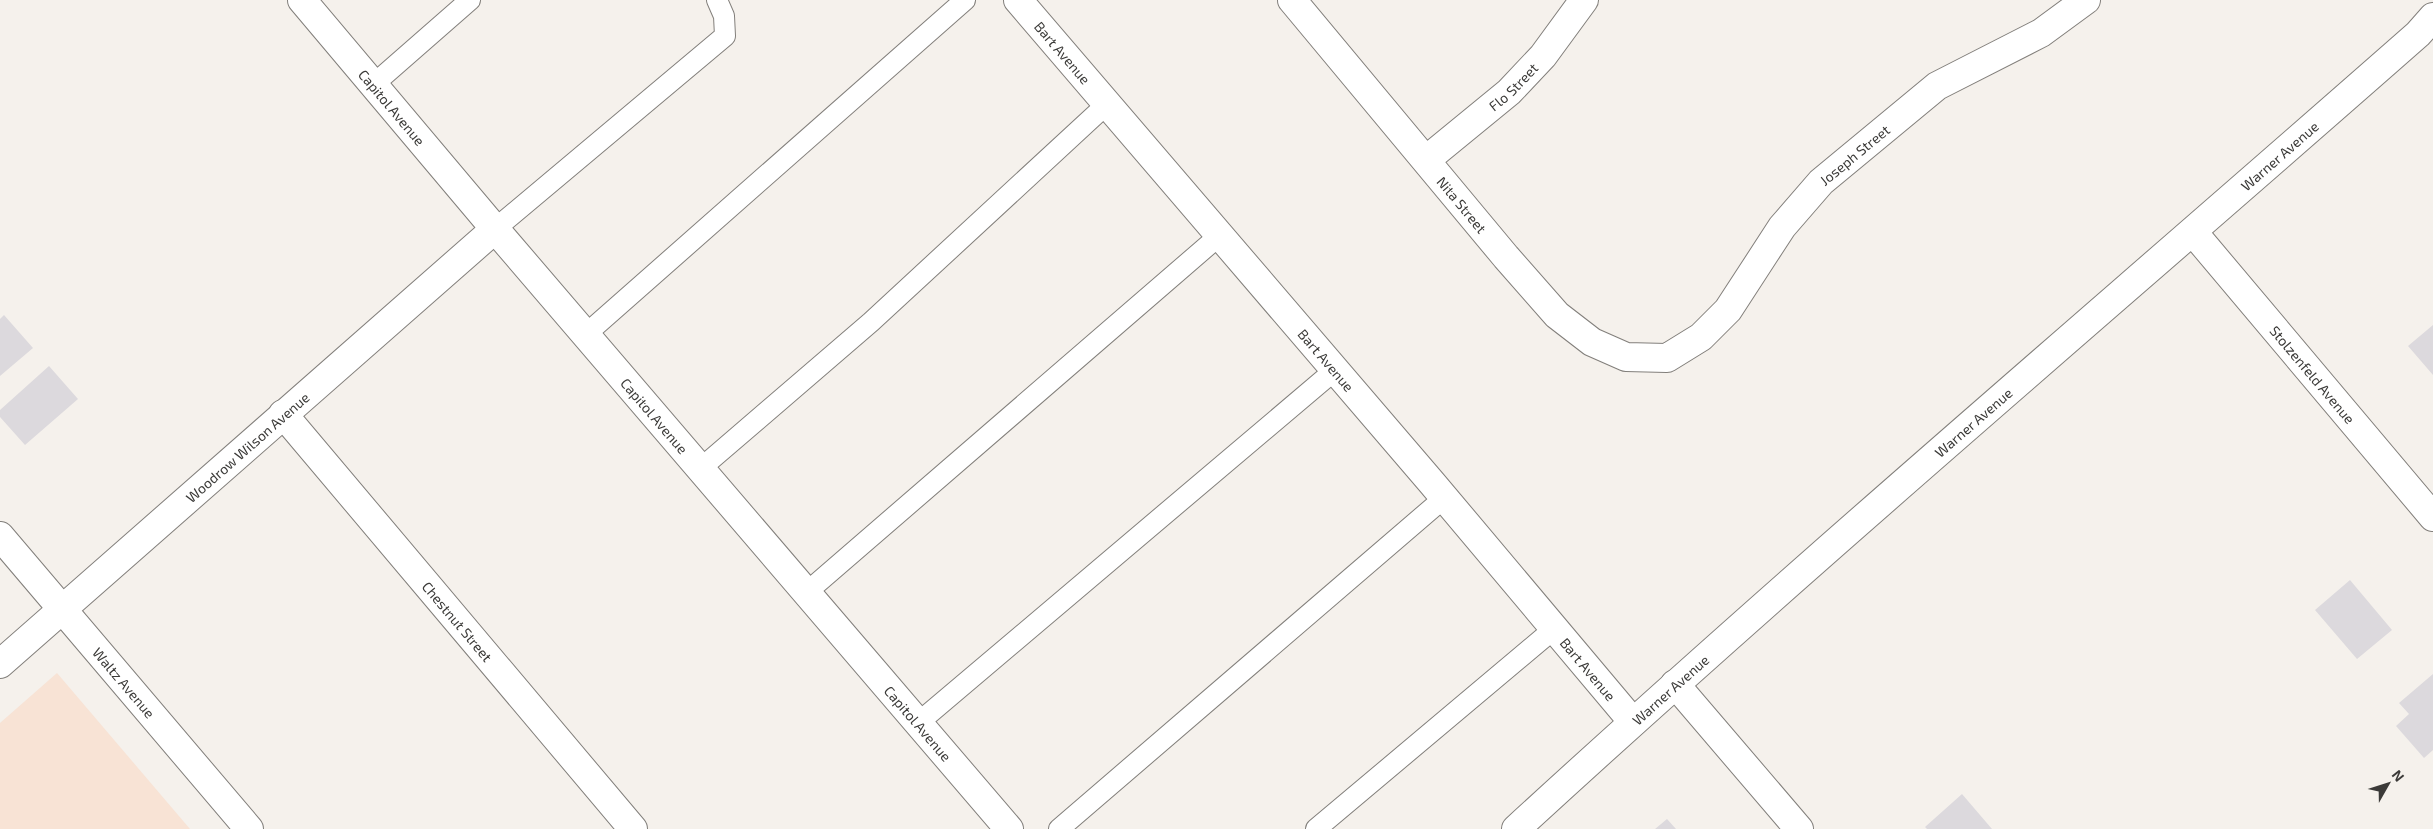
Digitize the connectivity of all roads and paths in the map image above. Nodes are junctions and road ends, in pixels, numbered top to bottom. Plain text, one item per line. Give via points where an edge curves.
1 (302, 0) edge
2 (470, 0) edge
3 (717, 0) edge
4 (965, 0) edge
5 (1018, 0) edge
6 (1292, 0) edge
7 (1584, 0) edge
8 (2086, 0) edge
9 (2433, 17) edge
10 (374, 84) junction
11 (1108, 104) junction
12 (1426, 160) junction
13 (495, 229) junction
14 (2193, 232) junction
15 (1220, 235) junction
16 (585, 335) junction
17 (1667, 358) joint
18 (1336, 370) junction
19 (283, 414) junction
20 (700, 469) junction
21 (1444, 498) junction
22 (2433, 517) edge
23 (0, 536) edge
24 (806, 592) junction
25 (63, 610) junction
26 (1555, 628) junction
27 (0, 664) edge
28 (1675, 684) junction
29 (1633, 722) junction
30 (918, 723) junction
31 (249, 829) edge
32 (633, 829) edge
33 (1008, 829) edge
34 (1059, 829) edge
35 (1316, 829) edge
36 (1516, 829) edge
37 (1799, 829) edge

1 - 10 street, Capitol Avenue
2 - 10 lane
3 - 13 lane via 724,16 725,36
4 - 16 lane
5 - 11 street, Bart Avenue
6 - 12 street, Nita Street
7 - 12 street, Flo Street via 1543,56 1509,92
8 - 17 street, Joseph Street via 2042,33 1937,86 1820,182 1782,227 1728,310 1701,337
9 - 14 street, Warner Avenue via 2418,34
10 - 13 street, Capitol Avenue
11 - 15 street, Bart Avenue
11 - 20 lane via 871,322
12 - 17 street, Nita Street via 1557,315 1592,342 1626,357
13 - 16 street, Capitol Avenue
13 - 19 street, Woodrow Wilson Avenue
14 - 22 street, Stolzenfeld Avenue
14 - 28 street, Warner Avenue
15 - 18 street, Bart Avenue
15 - 24 lane
16 - 20 street, Capitol Avenue
18 - 21 street, Bart Avenue
18 - 30 lane
19 - 25 street, Woodrow Wilson Avenue
19 - 32 street, Chestnut Street
20 - 24 street, Capitol Avenue
21 - 26 street, Bart Avenue
21 - 34 lane
23 - 25 street, Waltz Avenue
24 - 30 street, Capitol Avenue
25 - 27 street, Woodrow Wilson Avenue
25 - 31 street, Waltz Avenue
26 - 29 street, Bart Avenue
26 - 35 lane
28 - 29 street, Warner Avenue
28 - 37 street
29 - 36 street, Warner Avenue
30 - 33 street, Capitol Avenue

